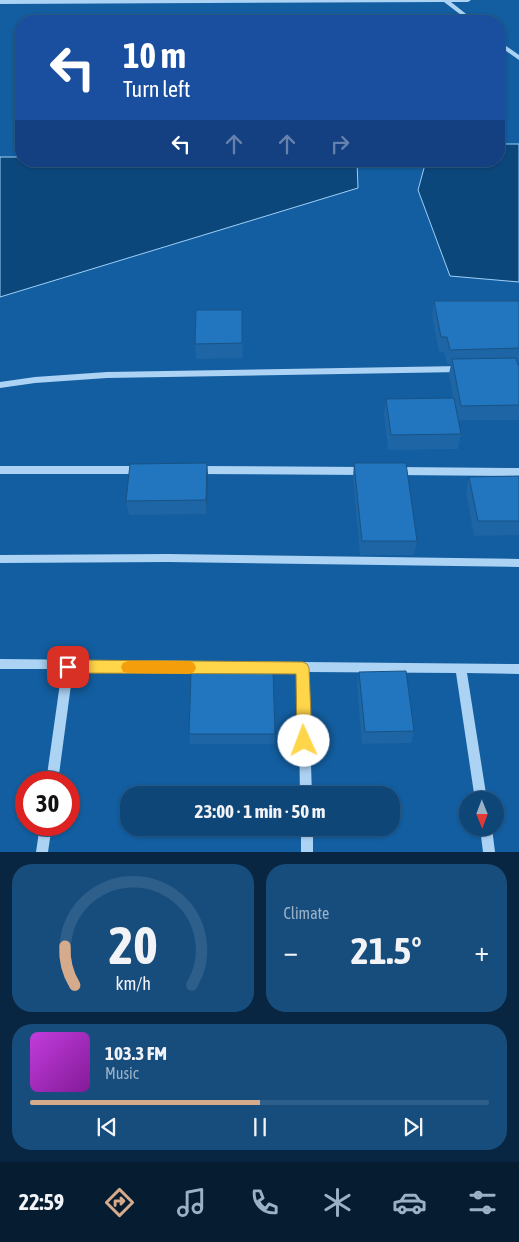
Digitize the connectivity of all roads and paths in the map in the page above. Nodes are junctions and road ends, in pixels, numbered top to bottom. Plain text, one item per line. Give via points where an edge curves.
1 (445, 0) edge
2 (468, 0) edge
3 (0, 2) edge
4 (464, 15) edge
5 (505, 48) edge
6 (519, 58) edge
7 (467, 369) edge
8 (0, 385) edge
9 (0, 470) edge
10 (150, 470) edge
11 (190, 470) edge
12 (519, 472) edge
13 (0, 559) edge
14 (519, 563) edge
15 (0, 664) edge
16 (68, 667) junction
17 (303, 668) junction
18 (461, 669) junction
19 (519, 669) edge
20 (54, 771) edge
21 (306, 786) edge
22 (480, 791) edge
23 (44, 836) edge
24 (307, 836) edge
25 (487, 836) edge
26 (42, 852) edge
27 (307, 852) edge
28 (490, 852) edge

1 - 2 street
1 - 3 street
1 - 4 street
5 - 6 street
7 - 8 street via 107,375
9 - 10 street
11 - 12 street
13 - 14 street
15 - 16 street
16 - 17 street
16 - 20 street
17 - 18 street
17 - 21 street
18 - 19 street
18 - 22 street
23 - 26 street
24 - 27 street
25 - 28 street

